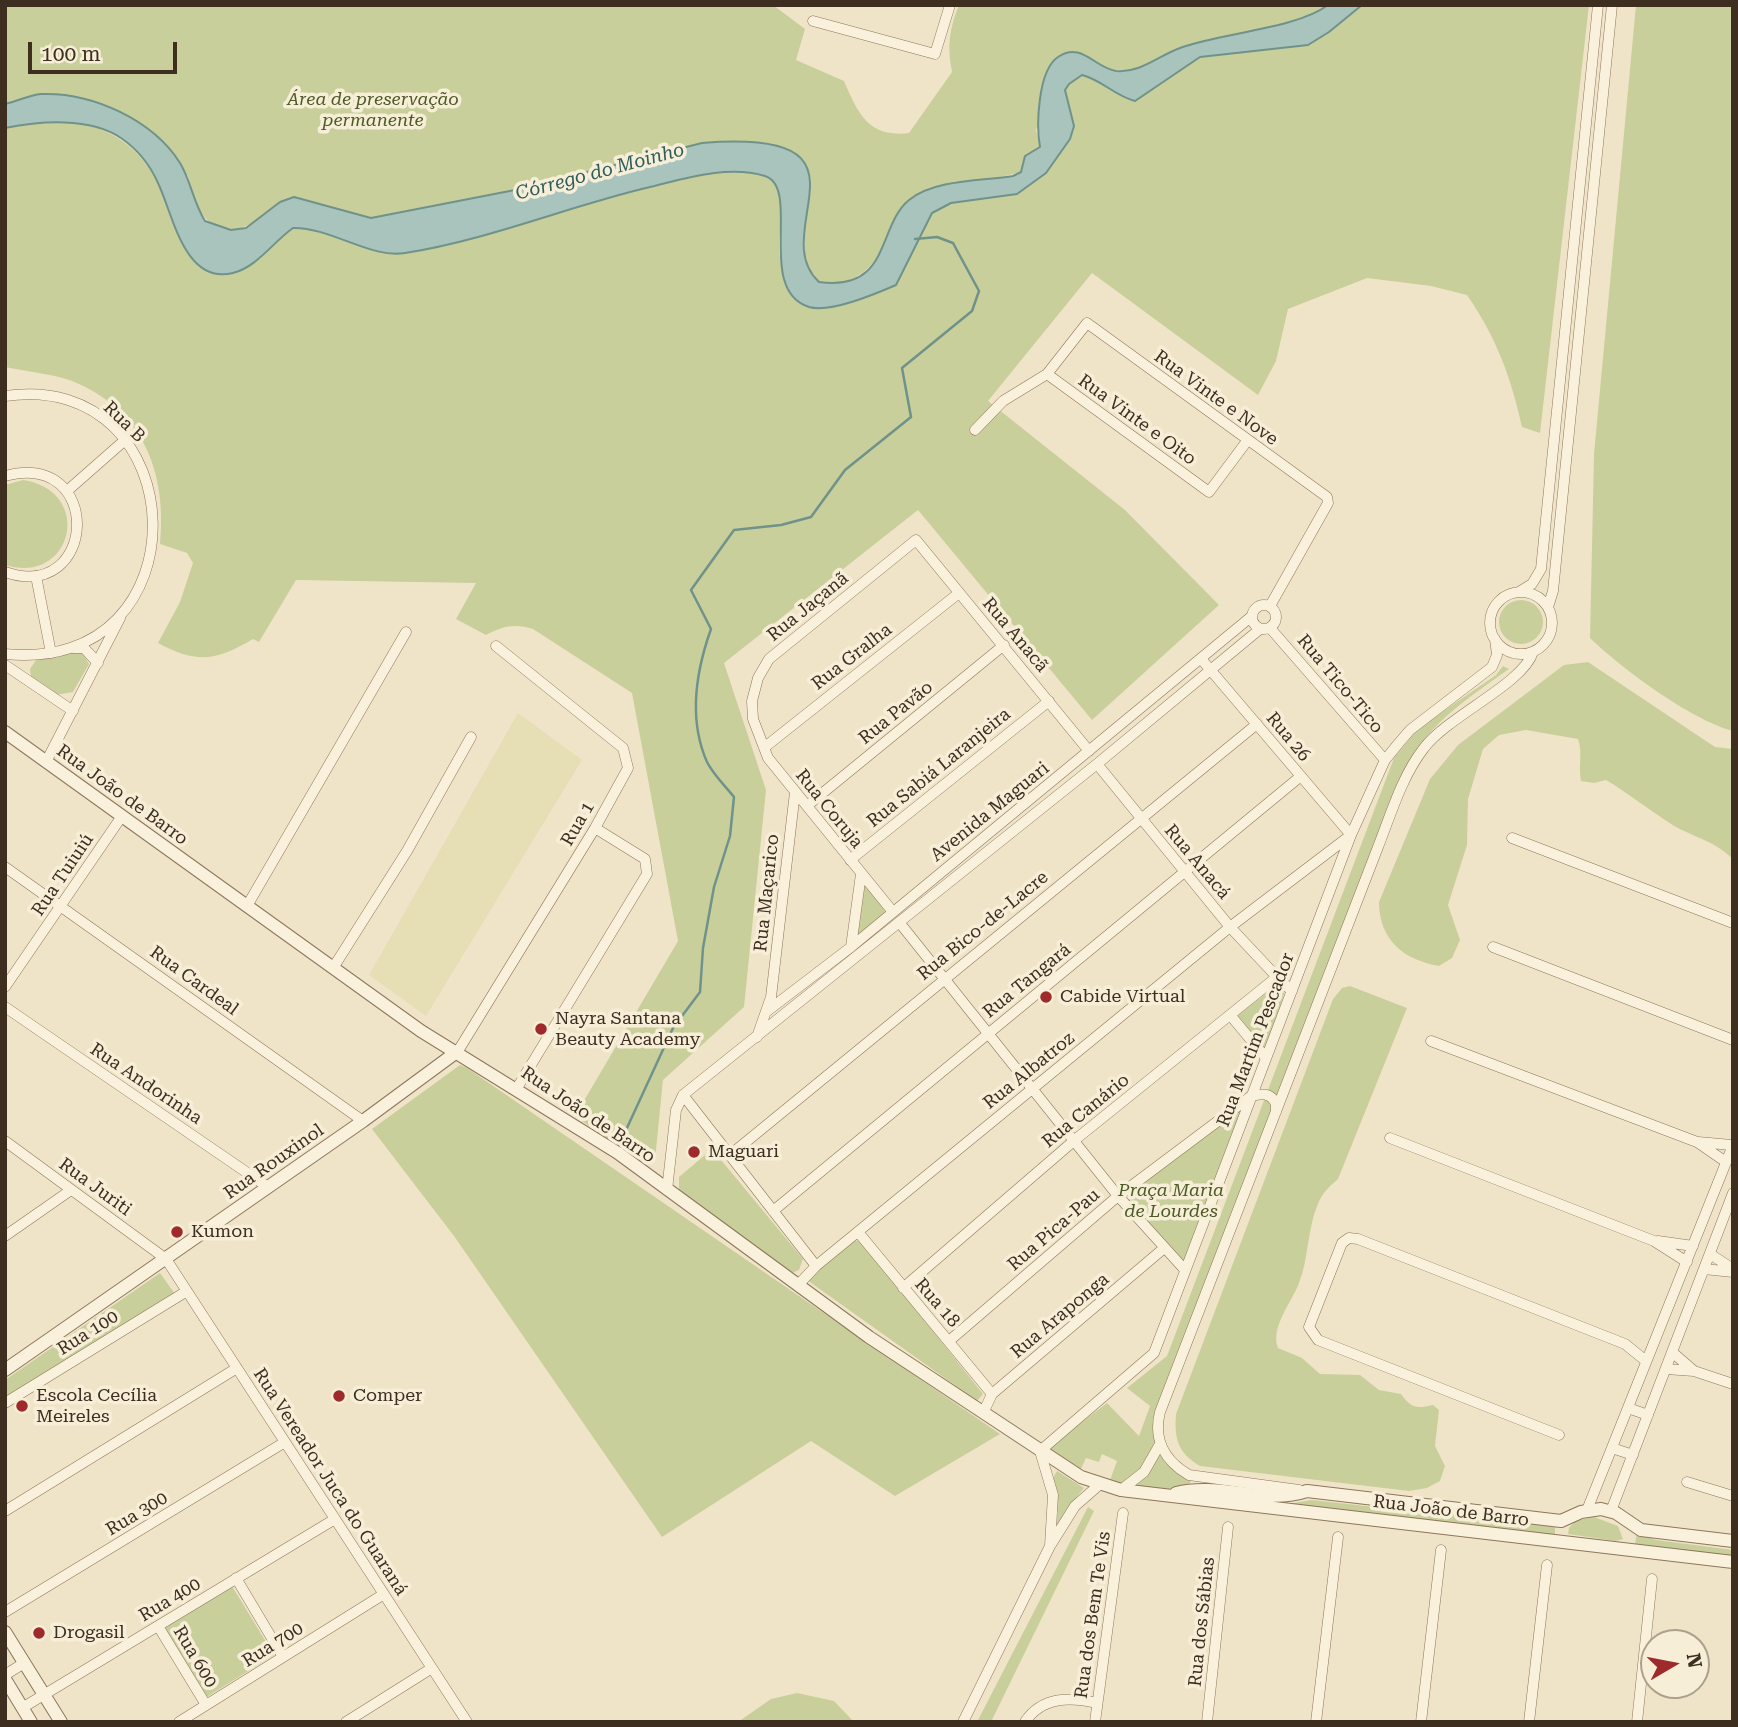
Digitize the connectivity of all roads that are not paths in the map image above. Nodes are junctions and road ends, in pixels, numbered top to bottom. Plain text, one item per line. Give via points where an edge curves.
1 (950, 5) edge
2 (1598, 9) edge
3 (1612, 9) edge
4 (813, 21) dead end
5 (1047, 374) junction
6 (5, 396) edge
7 (975, 430) dead end
8 (125, 440) junction
9 (1247, 441) junction
10 (5, 476) edge
11 (67, 491) junction
12 (916, 540) joint
13 (5, 572) edge
14 (36, 576) junction
15 (1519, 592) junction
16 (959, 593) junction
17 (1270, 606) junction
18 (1548, 607) junction
19 (123, 611) junction
20 (1252, 616) junction
21 (1265, 628) junction
22 (406, 632) dead end
23 (1495, 639) junction
24 (1004, 645) junction
25 (496, 646) dead end
26 (69, 648) junction
27 (1533, 652) junction
28 (51, 653) junction
29 (5, 654) edge
30 (36, 656) junction
31 (1202, 660) junction
32 (98, 663) junction
33 (5, 665) edge
34 (1211, 670) junction
35 (24, 677) junction
36 (1049, 701) junction
37 (73, 711) junction
38 (753, 719) joint
39 (1257, 724) junction
40 (5, 732) edge
41 (471, 737) dead end
42 (765, 747) junction
43 (1089, 751) junction
44 (1385, 760) junction
45 (46, 762) junction
46 (1097, 764) junction
47 (1301, 776) junction
48 (794, 792) junction
49 (808, 805) junction
50 (122, 816) junction
51 (1140, 819) junction
52 (595, 828) junction
53 (1351, 835) junction
54 (1512, 838) dead end
55 (850, 860) junction
56 (5, 867) edge
57 (1185, 873) junction
58 (861, 874) junction
59 (61, 905) junction
60 (247, 906) junction
61 (893, 912) junction
62 (899, 922) junction
63 (1733, 923) edge
64 (1230, 927) junction
65 (851, 947) junction
66 (1493, 947) dead end
67 (333, 968) junction
68 (944, 977) junction
69 (1277, 977) junction
70 (5, 987) edge
71 (1292, 991) junction
72 (774, 1000) junction
73 (5, 1007) edge
74 (766, 1012) junction
75 (784, 1015) junction
76 (1230, 1016) junction
77 (773, 1024) junction
78 (988, 1032) junction
79 (757, 1037) junction
80 (1733, 1040) edge
81 (1431, 1041) dead end
82 (458, 1051) junction
83 (1266, 1058) junction
84 (517, 1088) junction
85 (1033, 1088) junction
86 (683, 1095) junction
87 (1250, 1097) junction
88 (1275, 1115) junction
89 (363, 1121) junction
90 (1390, 1138) dead end
91 (1076, 1139) junction
92 (5, 1142) edge
93 (1697, 1142) junction
94 (1733, 1145) edge
95 (730, 1155) junction
96 (1726, 1162) junction
97 (268, 1188) junction
98 (71, 1190) junction
99 (667, 1190) junction
100 (1733, 1193) edge
101 (1118, 1196) junction
102 (1709, 1204) junction
103 (1726, 1210) junction
104 (773, 1211) junction
105 (858, 1232) junction
106 (5, 1236) edge
107 (1654, 1241) junction
108 (1693, 1246) junction
109 (1163, 1249) junction
110 (1710, 1254) junction
111 (166, 1259) junction
112 (1687, 1262) junction
113 (816, 1266) junction
114 (1704, 1269) junction
115 (1185, 1270) junction
116 (1733, 1270) edge
117 (799, 1284) junction
118 (904, 1288) junction
119 (187, 1290) junction
120 (949, 1341) junction
121 (1625, 1344) junction
122 (1653, 1346) junction
123 (1672, 1352) junction
124 (1647, 1361) junction
125 (237, 1368) junction
126 (1666, 1369) junction
127 (5, 1370) edge
128 (1694, 1371) junction
129 (1733, 1384) edge
130 (992, 1394) junction
131 (5, 1403) edge
132 (1628, 1408) junction
133 (984, 1411) junction
134 (1648, 1415) junction
135 (1559, 1435) dead end
136 (285, 1442) junction
137 (1160, 1444) junction
138 (1612, 1448) junction
139 (1040, 1451) junction
140 (1633, 1455) junction
141 (1060, 1465) junction
142 (1087, 1480) junction
143 (1051, 1481) junction
144 (1688, 1482) dead end
145 (1099, 1485) junction
146 (1121, 1490) junction
147 (1307, 1491) junction
148 (1086, 1494) junction
149 (1166, 1496) junction
150 (1733, 1496) edge
151 (1587, 1510) junction
152 (5, 1511) edge
153 (1611, 1511) junction
154 (1123, 1513) dead end
155 (335, 1519) junction
156 (1568, 1519) junction
157 (1630, 1523) junction
158 (1228, 1527) dead end
159 (1338, 1538) dead end
160 (1566, 1541) junction
161 (1733, 1541) edge
162 (1050, 1546) junction
163 (1626, 1548) junction
164 (1441, 1550) dead end
165 (1733, 1562) edge
166 (1547, 1564) dead end
167 (236, 1578) junction
168 (1652, 1579) dead end
169 (384, 1594) junction
170 (5, 1612) edge
171 (158, 1626) junction
172 (5, 1632) edge
173 (283, 1657) junction
174 (24, 1663) junction
175 (432, 1668) junction
176 (5, 1677) edge
177 (44, 1695) junction
178 (1097, 1703) junction
179 (206, 1705) junction
180 (22, 1708) junction
181 (31, 1722) edge
182 (61, 1722) edge
183 (179, 1722) edge
184 (346, 1722) edge
185 (467, 1722) edge
186 (963, 1722) edge
187 (1025, 1722) edge
188 (1095, 1722) edge
189 (1207, 1722) edge
190 (1317, 1722) edge
191 (1421, 1722) edge
192 (1529, 1722) edge
193 (1637, 1722) edge

1 - 4 street via 935,54
2 - 15 street, Rua Martim Pescador via 1541,569 1532,584
3 - 18 street
5 - 7 street via 1003,401
5 - 9 street, Rua Vinte e Nove via 1087,323
5 - 9 street, Rua Vinte e Oito via 1209,492
6 - 8 street, Rua B via 65,400 88,410
8 - 11 street
8 - 19 street, Rua B via 149,485 155,537 145,576
9 - 17 street, Rua Vinte e Nove via 1327,497 1328,503
10 - 11 street via 36,473
11 - 14 street via 78,516 74,548 51,571
12 - 16 street, Rua Anacã
12 - 38 street, Rua Jaçanã via 769,659 758,678
13 - 14 street
14 - 28 street
15 - 18 street via 1535,595
15 - 23 street, Rua Martim Pescador via 1502,598 1492,613
16 - 24 street, Rua Anacã
16 - 42 street, Rua Gralha
17 - 20 street via 1258,606
17 - 21 street via 1276,619
18 - 27 street via 1552,628
19 - 26 street, Rua B via 89,639
19 - 32 street
20 - 21 street via 1254,624
20 - 31 street, Avenida Maguari
21 - 34 street, Avenida Maguari
21 - 44 street, Rua Tico-Tico
22 - 60 street
23 - 27 street via 1512,652
23 - 44 street, Rua Martim Pescador via 1497,655 1492,667 1410,730
24 - 36 street, Rua Anacã
24 - 49 street, Rua Pavão
25 - 52 street, Rua 1 via 623,748 628,768
26 - 28 street, Rua B
26 - 32 street via 84,648
27 - 88 street via 1523,669 1436,734 1411,768
28 - 30 street, Rua B
29 - 30 street, Rua B
30 - 35 street via 29,658
31 - 34 street, Rua 26
31 - 43 street, Avenida Maguari
32 - 37 street
33 - 35 street
34 - 39 street, Rua 26
34 - 46 street, Avenida Maguari
35 - 37 street
36 - 43 street, Rua Anacã
36 - 55 street, Rua Sabiá Laranjeira
37 - 45 street
38 - 42 street, Rua Coruja
39 - 47 street, Rua 26
39 - 51 street, Rua Bico-de-Lacre
40 - 45 street, Rua João de Barro
41 - 67 street via 407,851
42 - 48 street, Rua Coruja
43 - 61 street, Avenida Maguari
44 - 53 street, Rua Martim Pescador
45 - 50 street, Rua João de Barro
46 - 51 street, Rua Anacá
46 - 62 street, Avenida Maguari
47 - 53 street, Rua 26
47 - 57 street, Rua Tangará
48 - 49 street, Rua Coruja
48 - 72 street, Rua Maçarico
49 - 55 street, Rua Coruja
50 - 59 street, Rua Tuiuiú
50 - 60 street, Rua João de Barro
51 - 57 street, Rua Anacá
51 - 68 street, Rua Bico-de-Lacre
52 - 82 street, Rua 1
52 - 84 street via 645,859 647,874
53 - 64 street, Rua Albatroz
53 - 71 street, Rua Martim Pescador
54 - 63 street
55 - 58 street, Rua Coruja
56 - 59 street, Rua Cardeal
57 - 64 street, Rua Anacá
57 - 78 street, Rua Tangará
58 - 61 street, Rua Coruja
58 - 65 street
59 - 70 street, Rua Tuiuiú
59 - 89 street, Rua Cardeal
60 - 67 street, Rua João de Barro
61 - 65 street, Avenida Maguari
62 - 68 street
62 - 75 street, Avenida Maguari
64 - 69 street, Rua Anacá
64 - 85 street, Rua Albatroz
65 - 72 street, Avenida Maguari
66 - 80 street
67 - 82 street, Rua João de Barro via 421,1031
68 - 78 street
68 - 95 street, Rua Bico-de-Lacre
69 - 71 street
69 - 76 street, Rua Canário
71 - 83 street, Rua Martim Pescador
72 - 74 street, Rua Maçarico
72 - 75 street
73 - 97 street, Rua Andorinha
74 - 77 street
74 - 79 street
75 - 77 street, Avenida Maguari
76 - 83 street
76 - 91 street, Rua Canário
77 - 79 street, Avenida Maguari
78 - 85 street
78 - 104 street, Rua Tangará
79 - 86 street, Avenida Maguari
81 - 93 street
82 - 84 street, Rua João de Barro
82 - 89 street, Rua Rouxinol
83 - 87 street, Rua Martim Pescador
84 - 99 street, Rua João de Barro
85 - 91 street
85 - 105 street, Rua Albatroz
86 - 95 street
86 - 99 street
87 - 88 street via 1263,1093 1271,1097
87 - 101 street, Rua Pica-Pau
87 - 115 street, Rua Martim Pescador
88 - 137 street via 1160,1412
89 - 97 street, Rua Rouxinol
90 - 107 street
91 - 101 street
91 - 118 street, Rua Canário
92 - 98 street, Rua Juriti
93 - 94 street
93 - 96 street
94 - 96 street
95 - 104 street
96 - 102 street
97 - 111 street, Rua Rouxinol
98 - 106 street
98 - 111 street, Rua Juriti
99 - 117 street, Rua João de Barro
100 - 103 street
101 - 109 street
101 - 120 street, Rua Pica-Pau
102 - 103 street
102 - 108 street
103 - 110 street
104 - 113 street
105 - 113 street, Rua Albatroz
105 - 118 street, Rua 18
107 - 108 street
107 - 112 street
108 - 112 street
109 - 115 street
109 - 130 street, Rua Araponga
110 - 114 street
110 - 116 street
111 - 119 street, Rua Vereador Juca do Guaraná
111 - 127 street, Rua Rouxinol
112 - 122 street
113 - 117 street, Rua Albatroz
114 - 116 street
114 - 123 street
115 - 139 street, Rua Martim Pescador via 1154,1353
117 - 133 street, Rua João de Barro via 869,1337
118 - 120 street, Rua 18
119 - 125 street, Rua Vereador Juca do Guaraná
119 - 131 street, Rua 100
120 - 130 street, Rua 18
121 - 122 street
121 - 124 street
121 - 135 street via 1358,1240 1349,1238 1342,1243 1309,1327 1311,1334
122 - 124 street
123 - 126 street
123 - 128 street
124 - 132 street
125 - 136 street, Rua Vereador Juca do Guaraná
125 - 152 street
126 - 128 street
126 - 134 street
128 - 129 street
130 - 133 street, Rua Araponga
132 - 134 street
132 - 138 street
133 - 139 street, Rua João de Barro
134 - 140 street
136 - 155 street, Rua Vereador Juca do Guaraná
136 - 170 street, Rua 300
137 - 146 street via 1143,1472
137 - 147 street, Rua João de Barro via 1175,1466 1189,1475
138 - 140 street
138 - 151 street
139 - 141 street, Rua João de Barro
139 - 143 street
140 - 153 street
141 - 142 street, Rua João de Barro
141 - 143 street via 1052,1471
142 - 145 street, Rua João de Barro
142 - 148 street
143 - 162 street via 1055,1511
144 - 150 street
145 - 146 street, Rua João de Barro
145 - 148 street
146 - 149 street, Rua João de Barro
147 - 149 street, Rua João de Barro via 1281,1496 1205,1488
147 - 156 street, Rua João de Barro
148 - 162 street
149 - 160 street, Rua João de Barro
151 - 153 street, Rua João de Barro
151 - 156 street, Rua João de Barro
153 - 157 street, Rua João de Barro
154 - 178 street, Rua dos Bem Te Vis
155 - 167 street, Rua 400
155 - 169 street, Rua Vereador Juca do Guaraná
156 - 160 street via 1563,1529
157 - 161 street, Rua João de Barro via 1641,1530
157 - 163 street via 1632,1538
158 - 189 street, Rua dos Sábias
159 - 190 street
160 - 163 street, Rua João de Barro
162 - 186 street
163 - 165 street, Rua João de Barro
164 - 191 street
166 - 192 street
167 - 171 street, Rua 400
167 - 173 street
168 - 193 street
169 - 173 street, Rua 700
169 - 175 street, Rua Vereador Juca do Guaraná
171 - 177 street, Rua 400
171 - 179 street, Rua 600
172 - 174 street
173 - 179 street, Rua 700
174 - 176 street
174 - 177 street
175 - 184 street
175 - 185 street, Rua Vereador Juca do Guaraná
176 - 180 street
177 - 180 street, Rua 400
177 - 182 street
178 - 187 street via 1060,1699 1030,1714
178 - 188 street, Rua dos Bem Te Vis
179 - 183 street, Rua 700
180 - 181 street

